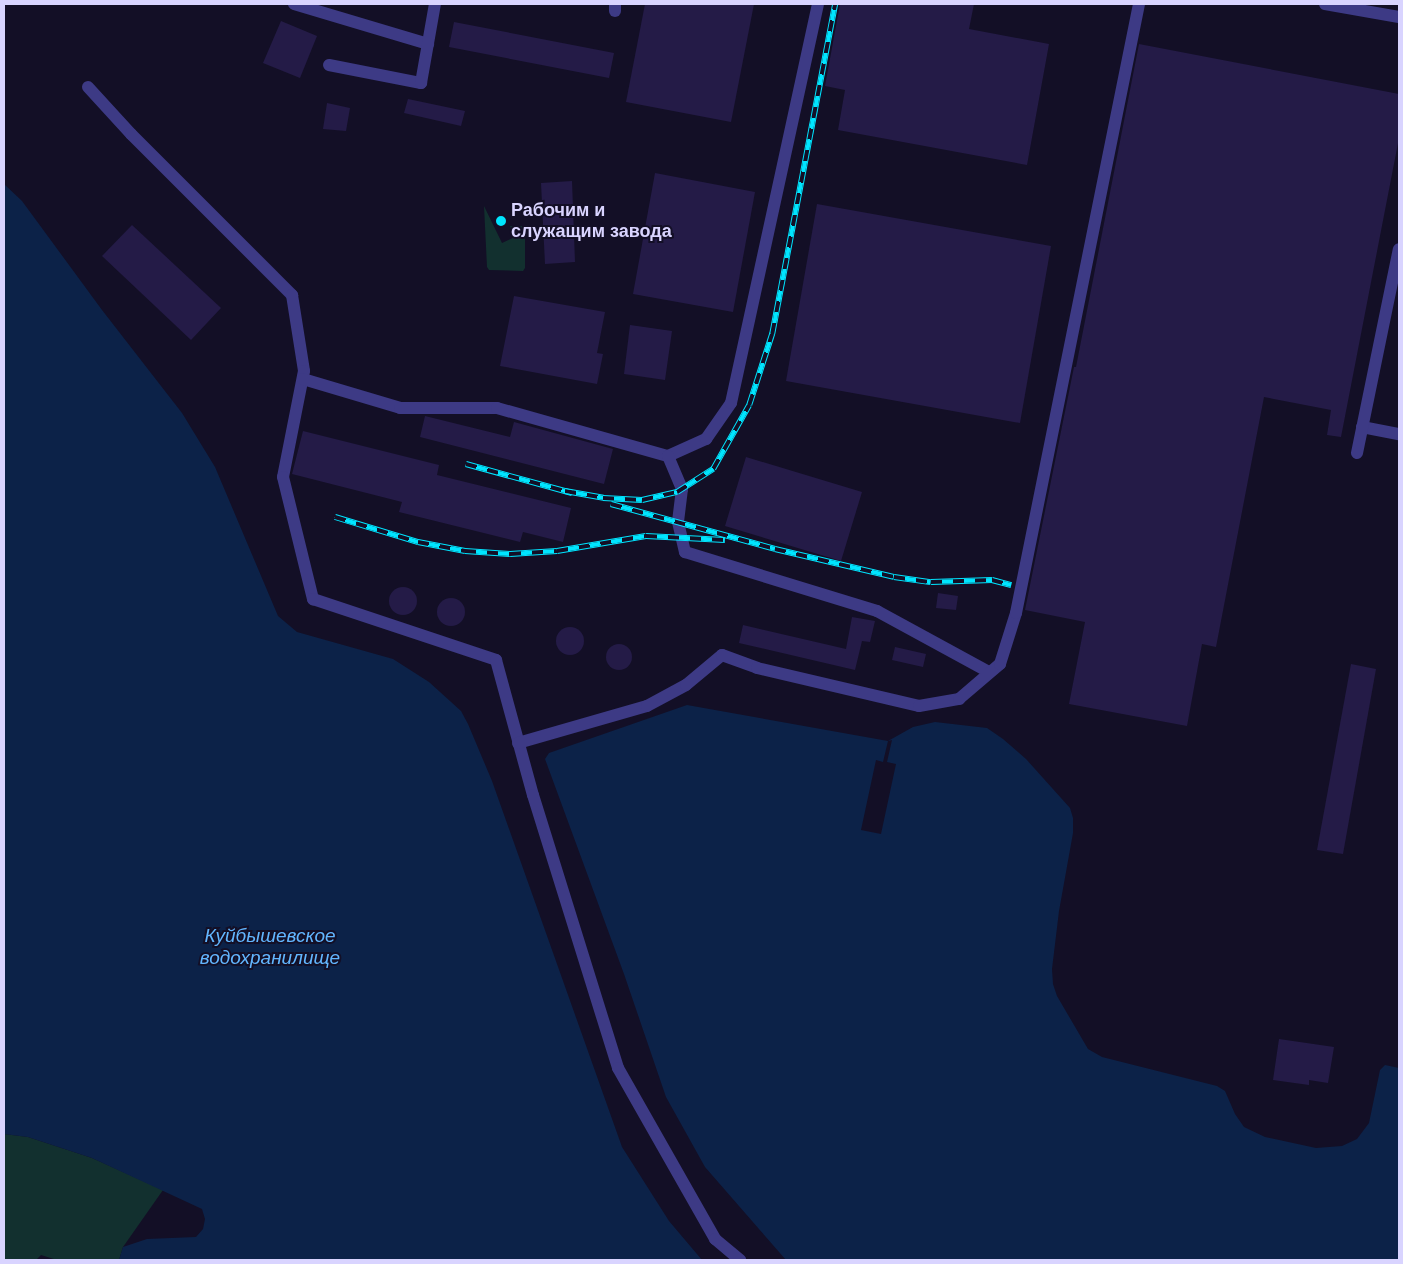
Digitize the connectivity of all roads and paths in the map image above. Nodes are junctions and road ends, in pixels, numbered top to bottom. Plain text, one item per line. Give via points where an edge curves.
1 (294, 4) edge
2 (435, 4) edge
3 (818, 4) edge
4 (1139, 4) edge
5 (1325, 4) edge
6 (1399, 18) edge
7 (428, 44) junction
8 (329, 65) dead end
9 (88, 86) dead end
10 (1399, 249) edge
11 (303, 379) junction
12 (1362, 427) junction
13 (1399, 434) edge
14 (1357, 453) dead end
15 (668, 456) junction
16 (989, 672) junction
17 (518, 743) junction
18 (740, 1260) edge

1 - 7 lane
2 - 7 lane
3 - 15 lane via 731,403 706,439
4 - 16 lane via 1016,613 1000,664
5 - 6 lane
7 - 8 lane via 421,83
9 - 11 lane via 131,134 292,295
10 - 12 lane
11 - 15 lane via 400,408 497,408
11 - 17 lane via 283,477 313,599 496,660
12 - 13 lane
12 - 14 lane
15 - 16 lane via 682,489 678,522 685,552 877,611
16 - 17 lane via 959,699 919,706 757,668 722,655 686,685 647,706
17 - 18 lane via 618,1068 715,1239

